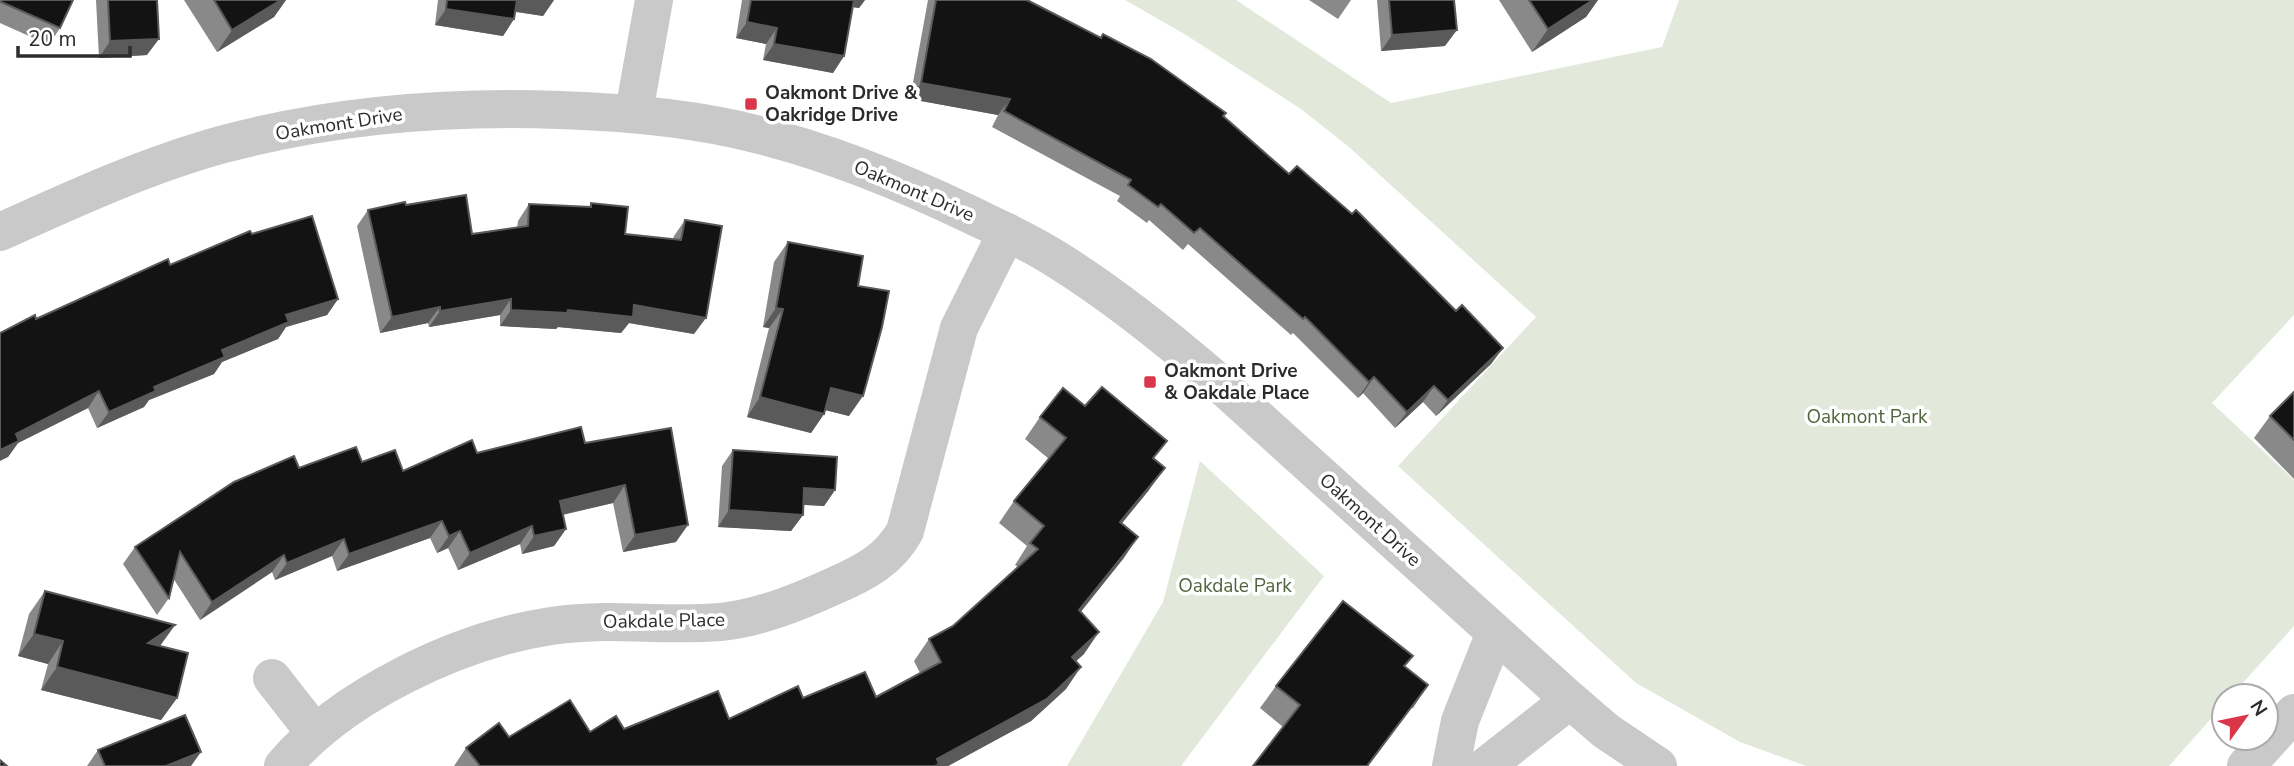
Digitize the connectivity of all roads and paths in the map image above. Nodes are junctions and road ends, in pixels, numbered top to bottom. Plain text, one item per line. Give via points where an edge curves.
1 (654, 0) edge
2 (634, 112) junction
3 (0, 232) edge
4 (1007, 232) junction
5 (1495, 634) junction
6 (272, 678) dead end
7 (1570, 700) junction
8 (2294, 713) edge
9 (315, 733) junction
10 (283, 766) edge
11 (1451, 766) edge
12 (1486, 766) edge
13 (1658, 766) edge
14 (2246, 766) edge

1 - 2 street
2 - 3 street, Oakmont Drive via 447,109 333,121 224,144 159,165
2 - 4 street, Oakmont Drive via 758,134 820,152 879,173
4 - 5 street, Oakmont Drive via 1100,288 1177,346
4 - 9 street, Oakdale Place via 959,328 905,531 883,558 863,573 794,603 721,622 581,622 505,636 421,667 343,711
5 - 7 street, Oakmont Drive
5 - 11 street via 1460,721
6 - 9 street
7 - 12 street
7 - 13 street, Oakmont Drive
8 - 14 street
9 - 10 street, Oakdale Place

